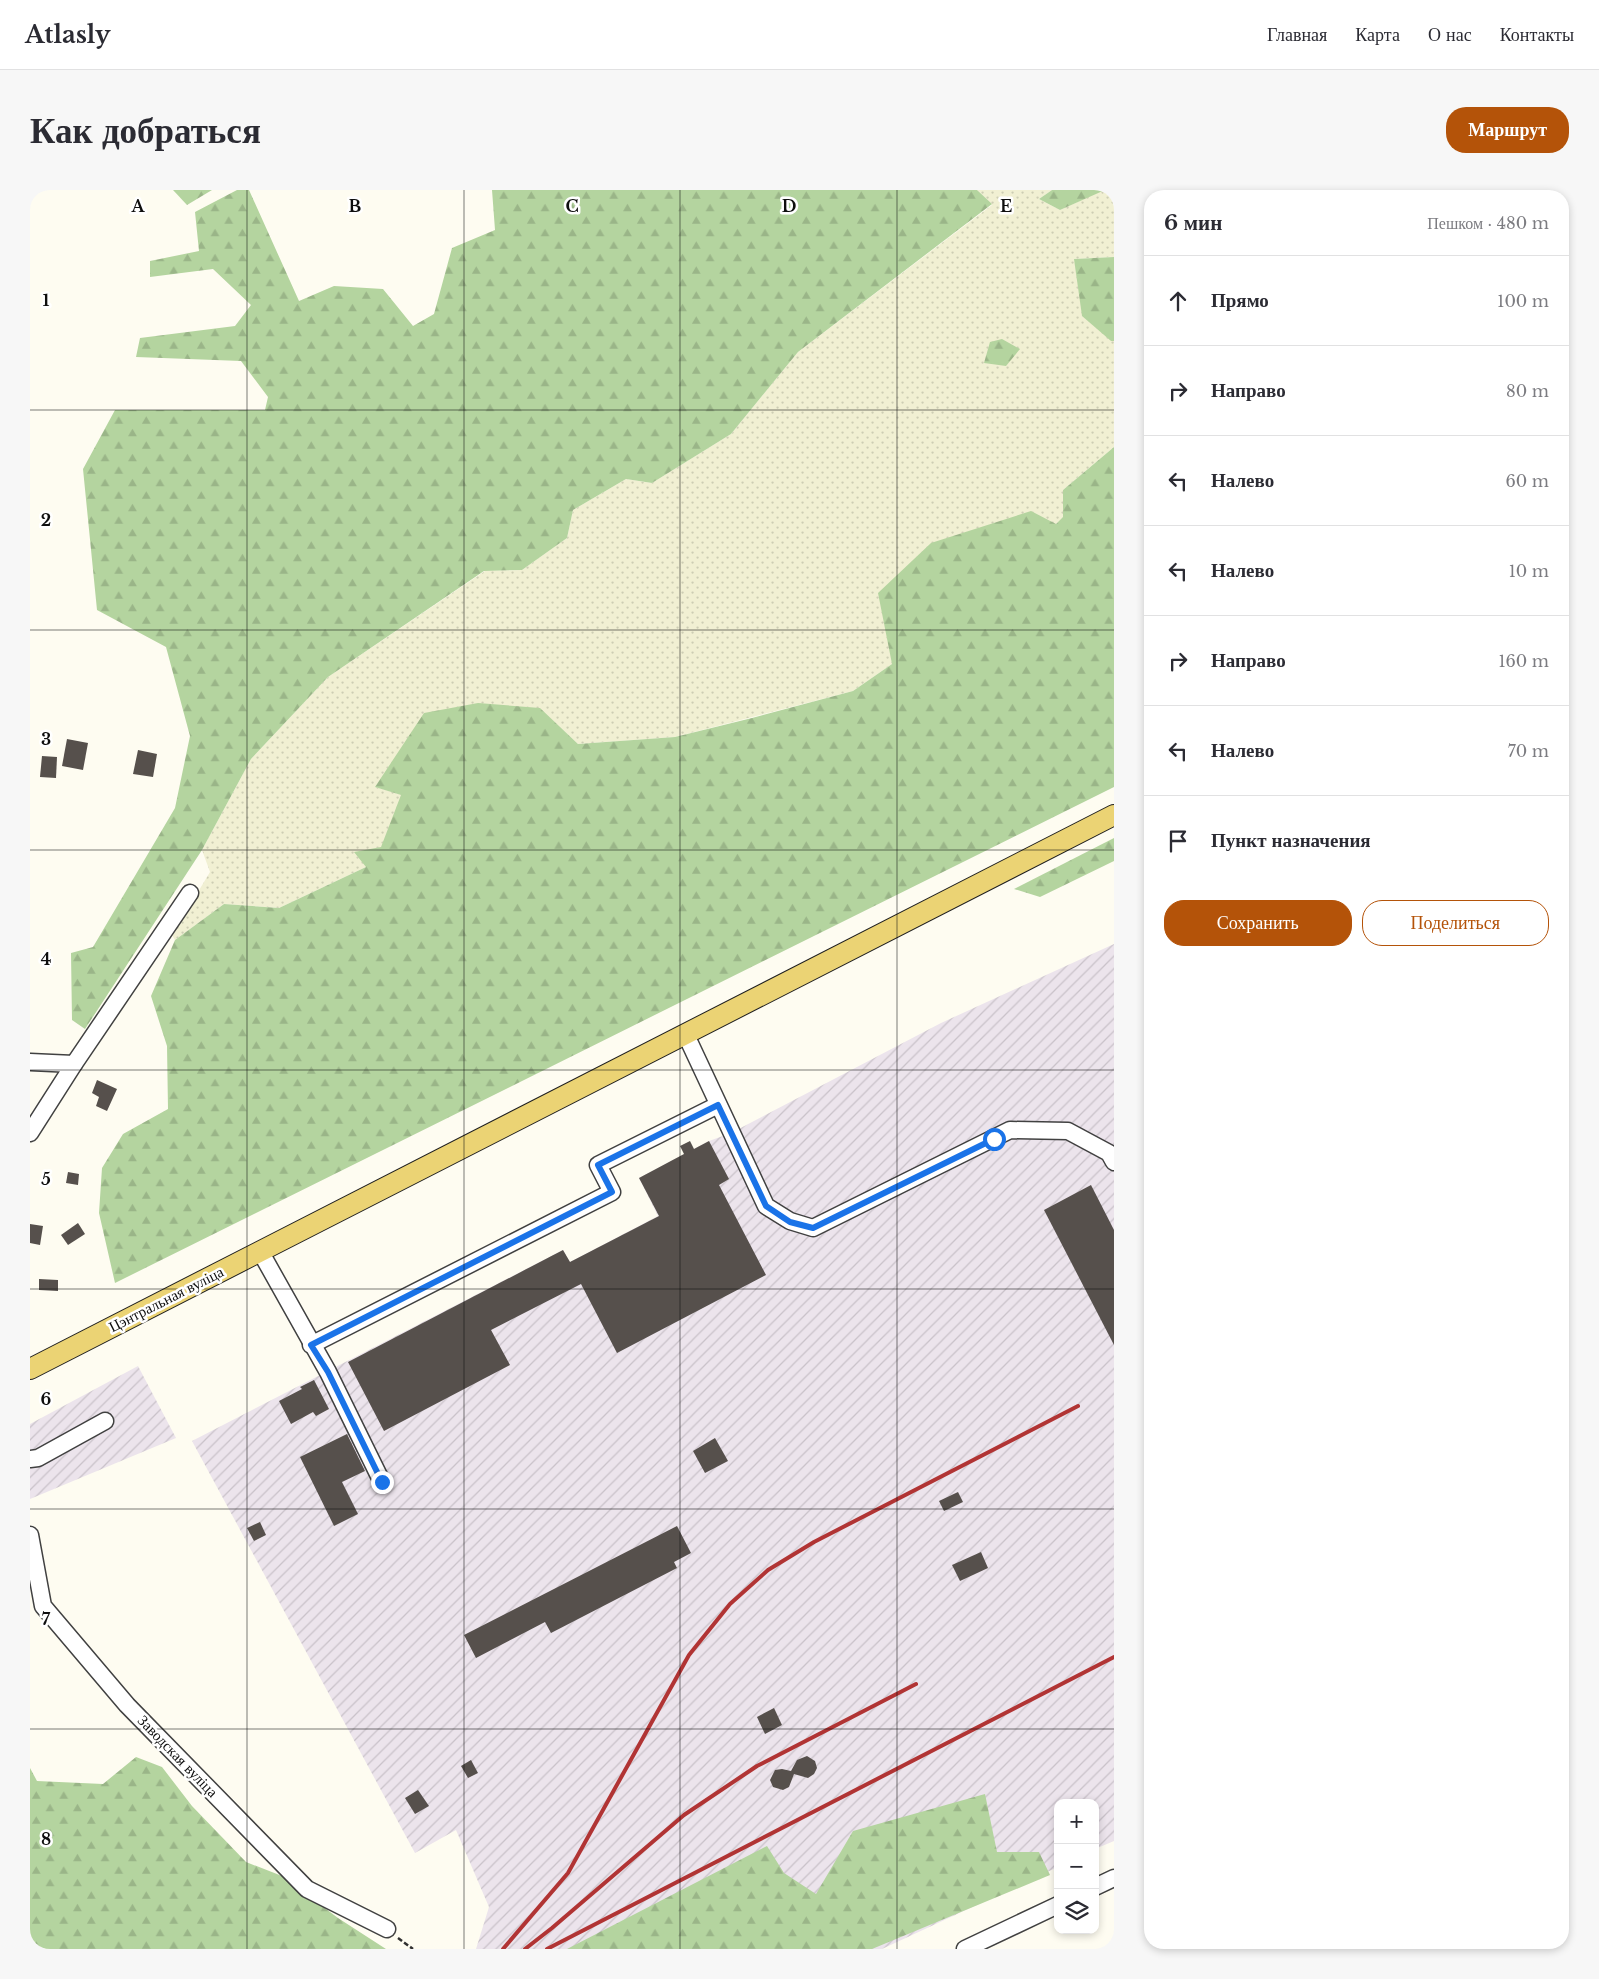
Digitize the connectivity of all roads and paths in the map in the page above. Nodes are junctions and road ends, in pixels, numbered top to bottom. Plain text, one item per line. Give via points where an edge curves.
1 (1114, 815) edge
2 (190, 893) dead end
3 (686, 1035) junction
4 (30, 1062) edge
5 (74, 1064) junction
6 (718, 1105) junction
7 (30, 1133) edge
8 (1114, 1162) edge
9 (260, 1251) junction
10 (311, 1345) junction
11 (30, 1369) edge
12 (105, 1422) dead end
13 (30, 1459) edge
14 (382, 1482) dead end
15 (30, 1535) edge
16 (1114, 1878) edge
17 (1099, 1885) edge
18 (1054, 1907) edge
19 (387, 1929) joint
20 (413, 1949) edge
21 (965, 1949) edge

1 - 3 main road, Цэнтральная вуліца
2 - 5 street
3 - 6 street
3 - 9 main road, Цэнтральная вуліца
4 - 5 street
5 - 7 street
6 - 8 street via 766,1206 790,1222 813,1228 1010,1130 1068,1131 1109,1153
6 - 10 street via 598,1165 612,1192
9 - 10 street
9 - 11 main road, Цэнтральная вуліца
10 - 14 street via 328,1372
12 - 13 street via 38,1458
15 - 19 street, Заводская вуліца via 43,1606 127,1704 307,1889
16 - 17 street
18 - 21 street
19 - 20 path

